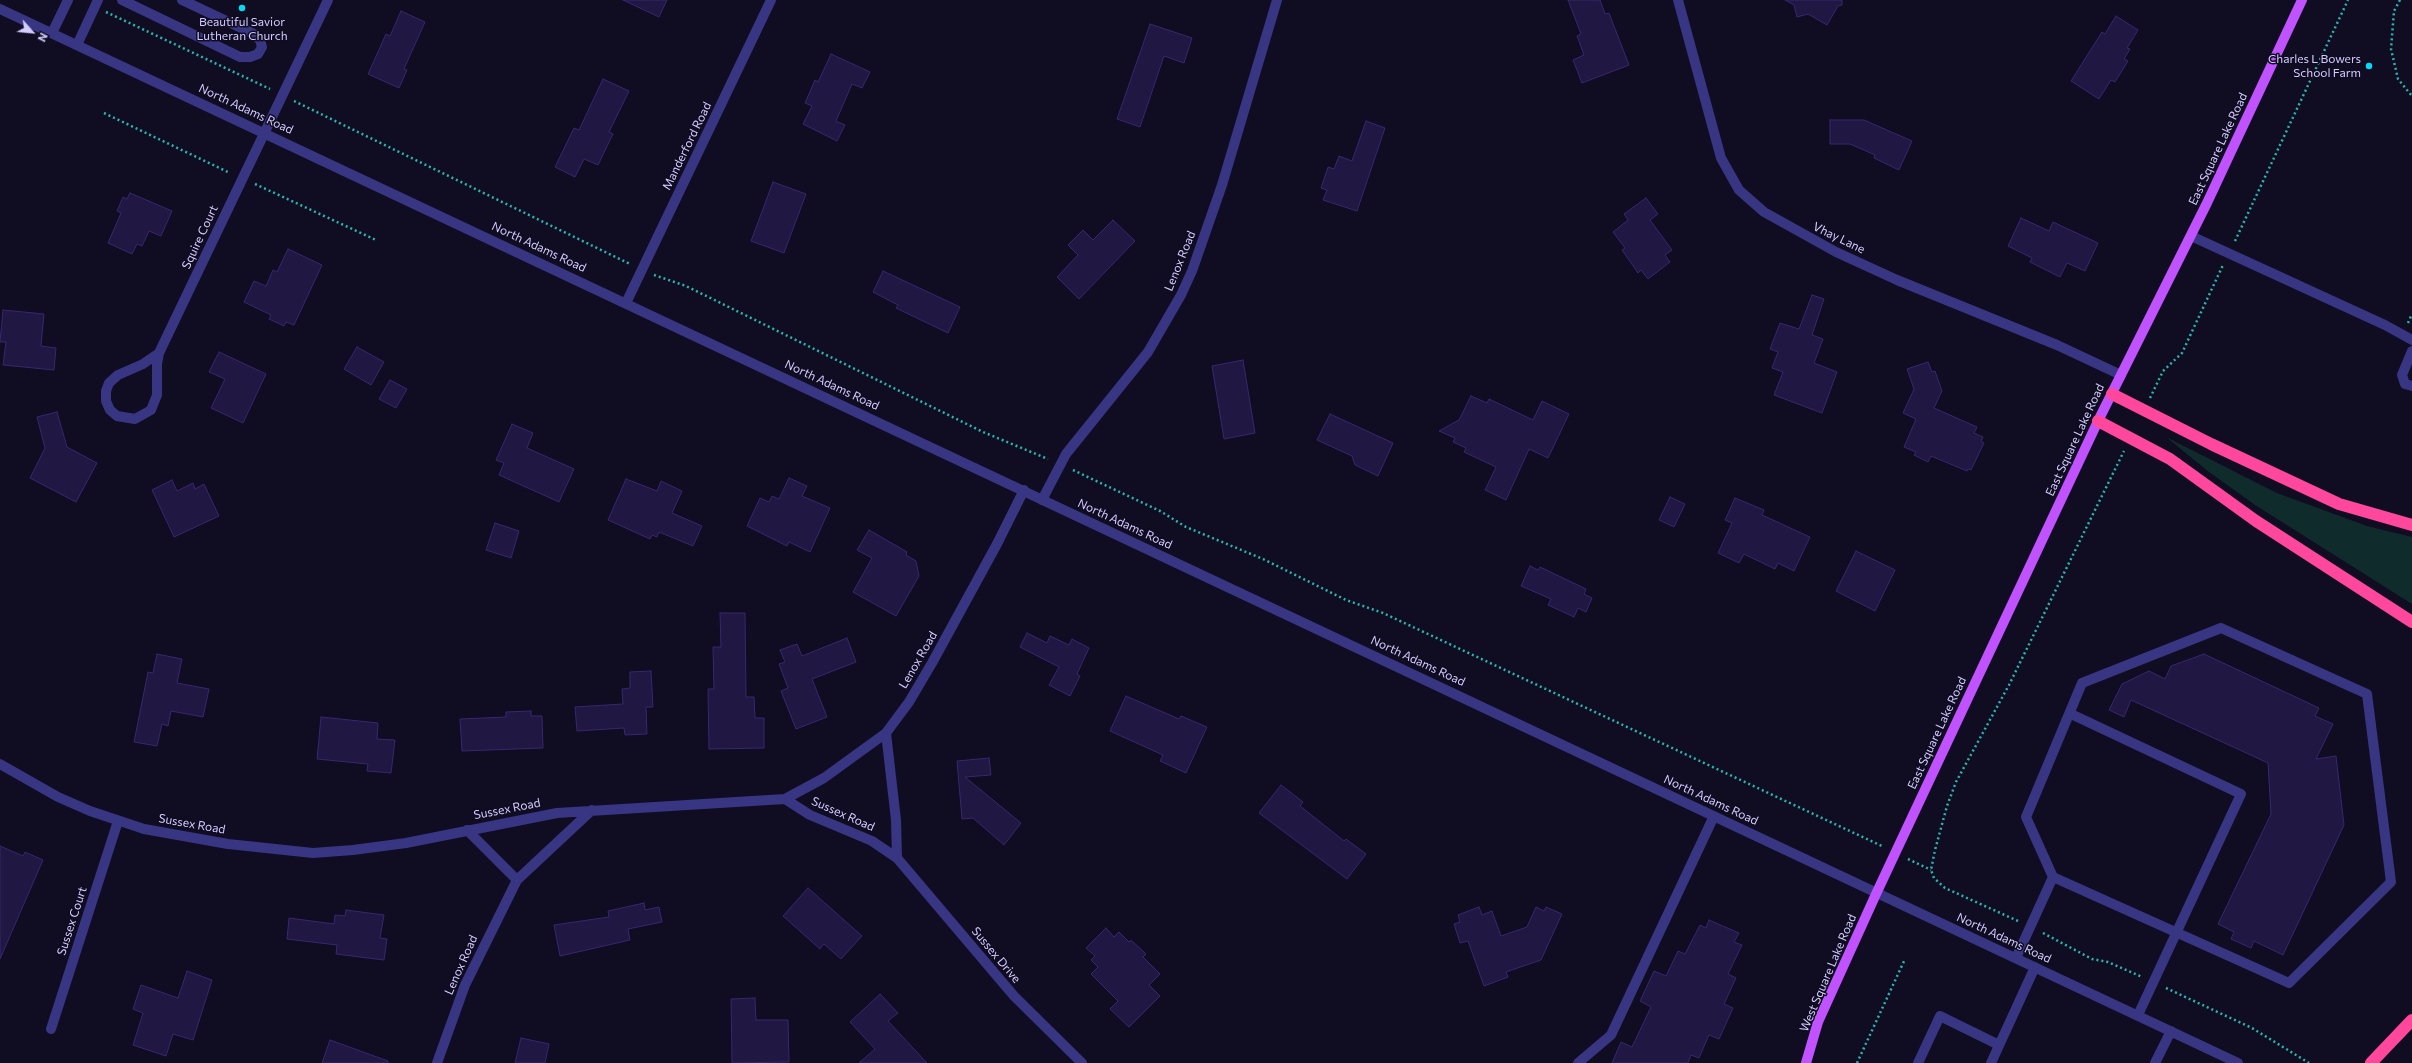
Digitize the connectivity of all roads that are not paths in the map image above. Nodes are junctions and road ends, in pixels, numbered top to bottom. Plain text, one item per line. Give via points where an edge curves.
1 (68, 0) edge
2 (98, 0) edge
3 (122, 0) edge
4 (182, 0) edge
5 (328, 0) edge
6 (771, 0) edge
7 (1278, 0) edge
8 (1678, 0) edge
9 (2302, 0) edge
10 (0, 9) edge
11 (52, 34) junction
12 (77, 45) junction
13 (264, 132) junction
14 (2191, 236) junction
15 (626, 303) junction
16 (2412, 340) edge
17 (2412, 351) edge
18 (160, 352) junction
19 (2121, 375) junction
20 (2412, 386) edge
21 (2112, 394) junction
22 (2098, 421) junction
23 (1024, 490) junction
24 (1042, 500) junction
25 (2412, 525) edge
26 (2412, 622) edge
27 (2070, 714) junction
28 (886, 733) junction
29 (0, 764) edge
30 (785, 800) junction
31 (592, 810) junction
32 (1714, 816) junction
33 (118, 821) junction
34 (467, 830) junction
35 (897, 858) junction
36 (2053, 877) junction
37 (517, 880) junction
38 (1876, 894) junction
39 (2178, 933) junction
40 (2016, 958) junction
41 (2035, 967) junction
42 (2138, 1015) junction
43 (2412, 1020) edge
44 (51, 1029) dead end
45 (2171, 1031) junction
46 (1999, 1045) junction
47 (437, 1063) edge
48 (1082, 1063) edge
49 (1578, 1063) edge
50 (1806, 1063) edge
51 (1918, 1063) edge
52 (1991, 1063) edge
53 (2155, 1063) edge
54 (2238, 1063) edge
55 (2371, 1063) edge

1 - 11 street
2 - 12 street
3 - 4 street via 240,57 250,58 258,54 262,47 254,34
5 - 13 street, Squire Court
6 - 15 street, Manderford Road
7 - 24 street, Lenox Road via 1218,198 1181,295 1148,352 1066,454
8 - 19 street, Vhay Lane via 1721,158 1739,190 1764,212 1803,235 1863,264 1929,294 2057,345
9 - 14 main road, East Square Lake Road
10 - 11 street, North Adams Road
11 - 12 street, North Adams Road
12 - 13 street, North Adams Road
13 - 15 street, North Adams Road
13 - 18 street, Squire Court
14 - 16 street via 2386,325
14 - 19 main road, East Square Lake Road
15 - 23 street, North Adams Road
17 - 20 street via 2402,375 2405,384
18 - 18 street, Squire Court via 143,364 118,375 109,383 106,401 110,410 117,416 135,419 151,410 157,395 156,364
19 - 21 main road, East Square Lake Road
21 - 22 main road, East Square Lake Road
21 - 25 highway via 2339,504
22 - 26 highway via 2170,459 2256,521
22 - 38 main road, East Square Lake Road
23 - 24 street, North Adams Road
23 - 28 street, Lenox Road via 932,663 909,702
24 - 32 street, North Adams Road
27 - 36 street via 2026,817
27 - 39 street via 2241,794
27 - 39 street via 2082,683 2220,628 2367,694 2392,882 2289,983
28 - 30 street, Lenox Road via 824,778
28 - 35 street via 896,820
29 - 33 street, Sussex Road via 58,797
30 - 31 street, Sussex Road
30 - 35 street, Sussex Road via 810,815 872,841
31 - 34 street, Sussex Road via 517,819
31 - 37 street, Lenox Road
32 - 38 street, North Adams Road
32 - 49 street via 1611,1035
33 - 34 street, Sussex Road via 144,829 228,844 313,853 353,850
33 - 44 street, Sussex Court
34 - 37 street
35 - 48 street, Sussex Drive via 1009,990
36 - 39 street
36 - 40 street
37 - 47 street, Lenox Road via 465,986
38 - 40 street, North Adams Road
38 - 50 main road, West Square Lake Road via 1818,1022
39 - 42 street
40 - 41 street, North Adams Road
41 - 42 street, North Adams Road
41 - 46 street
42 - 45 street, North Adams Road
43 - 55 highway
45 - 53 street
45 - 54 street, North Adams Road
46 - 51 street via 1940,1016
46 - 52 street

